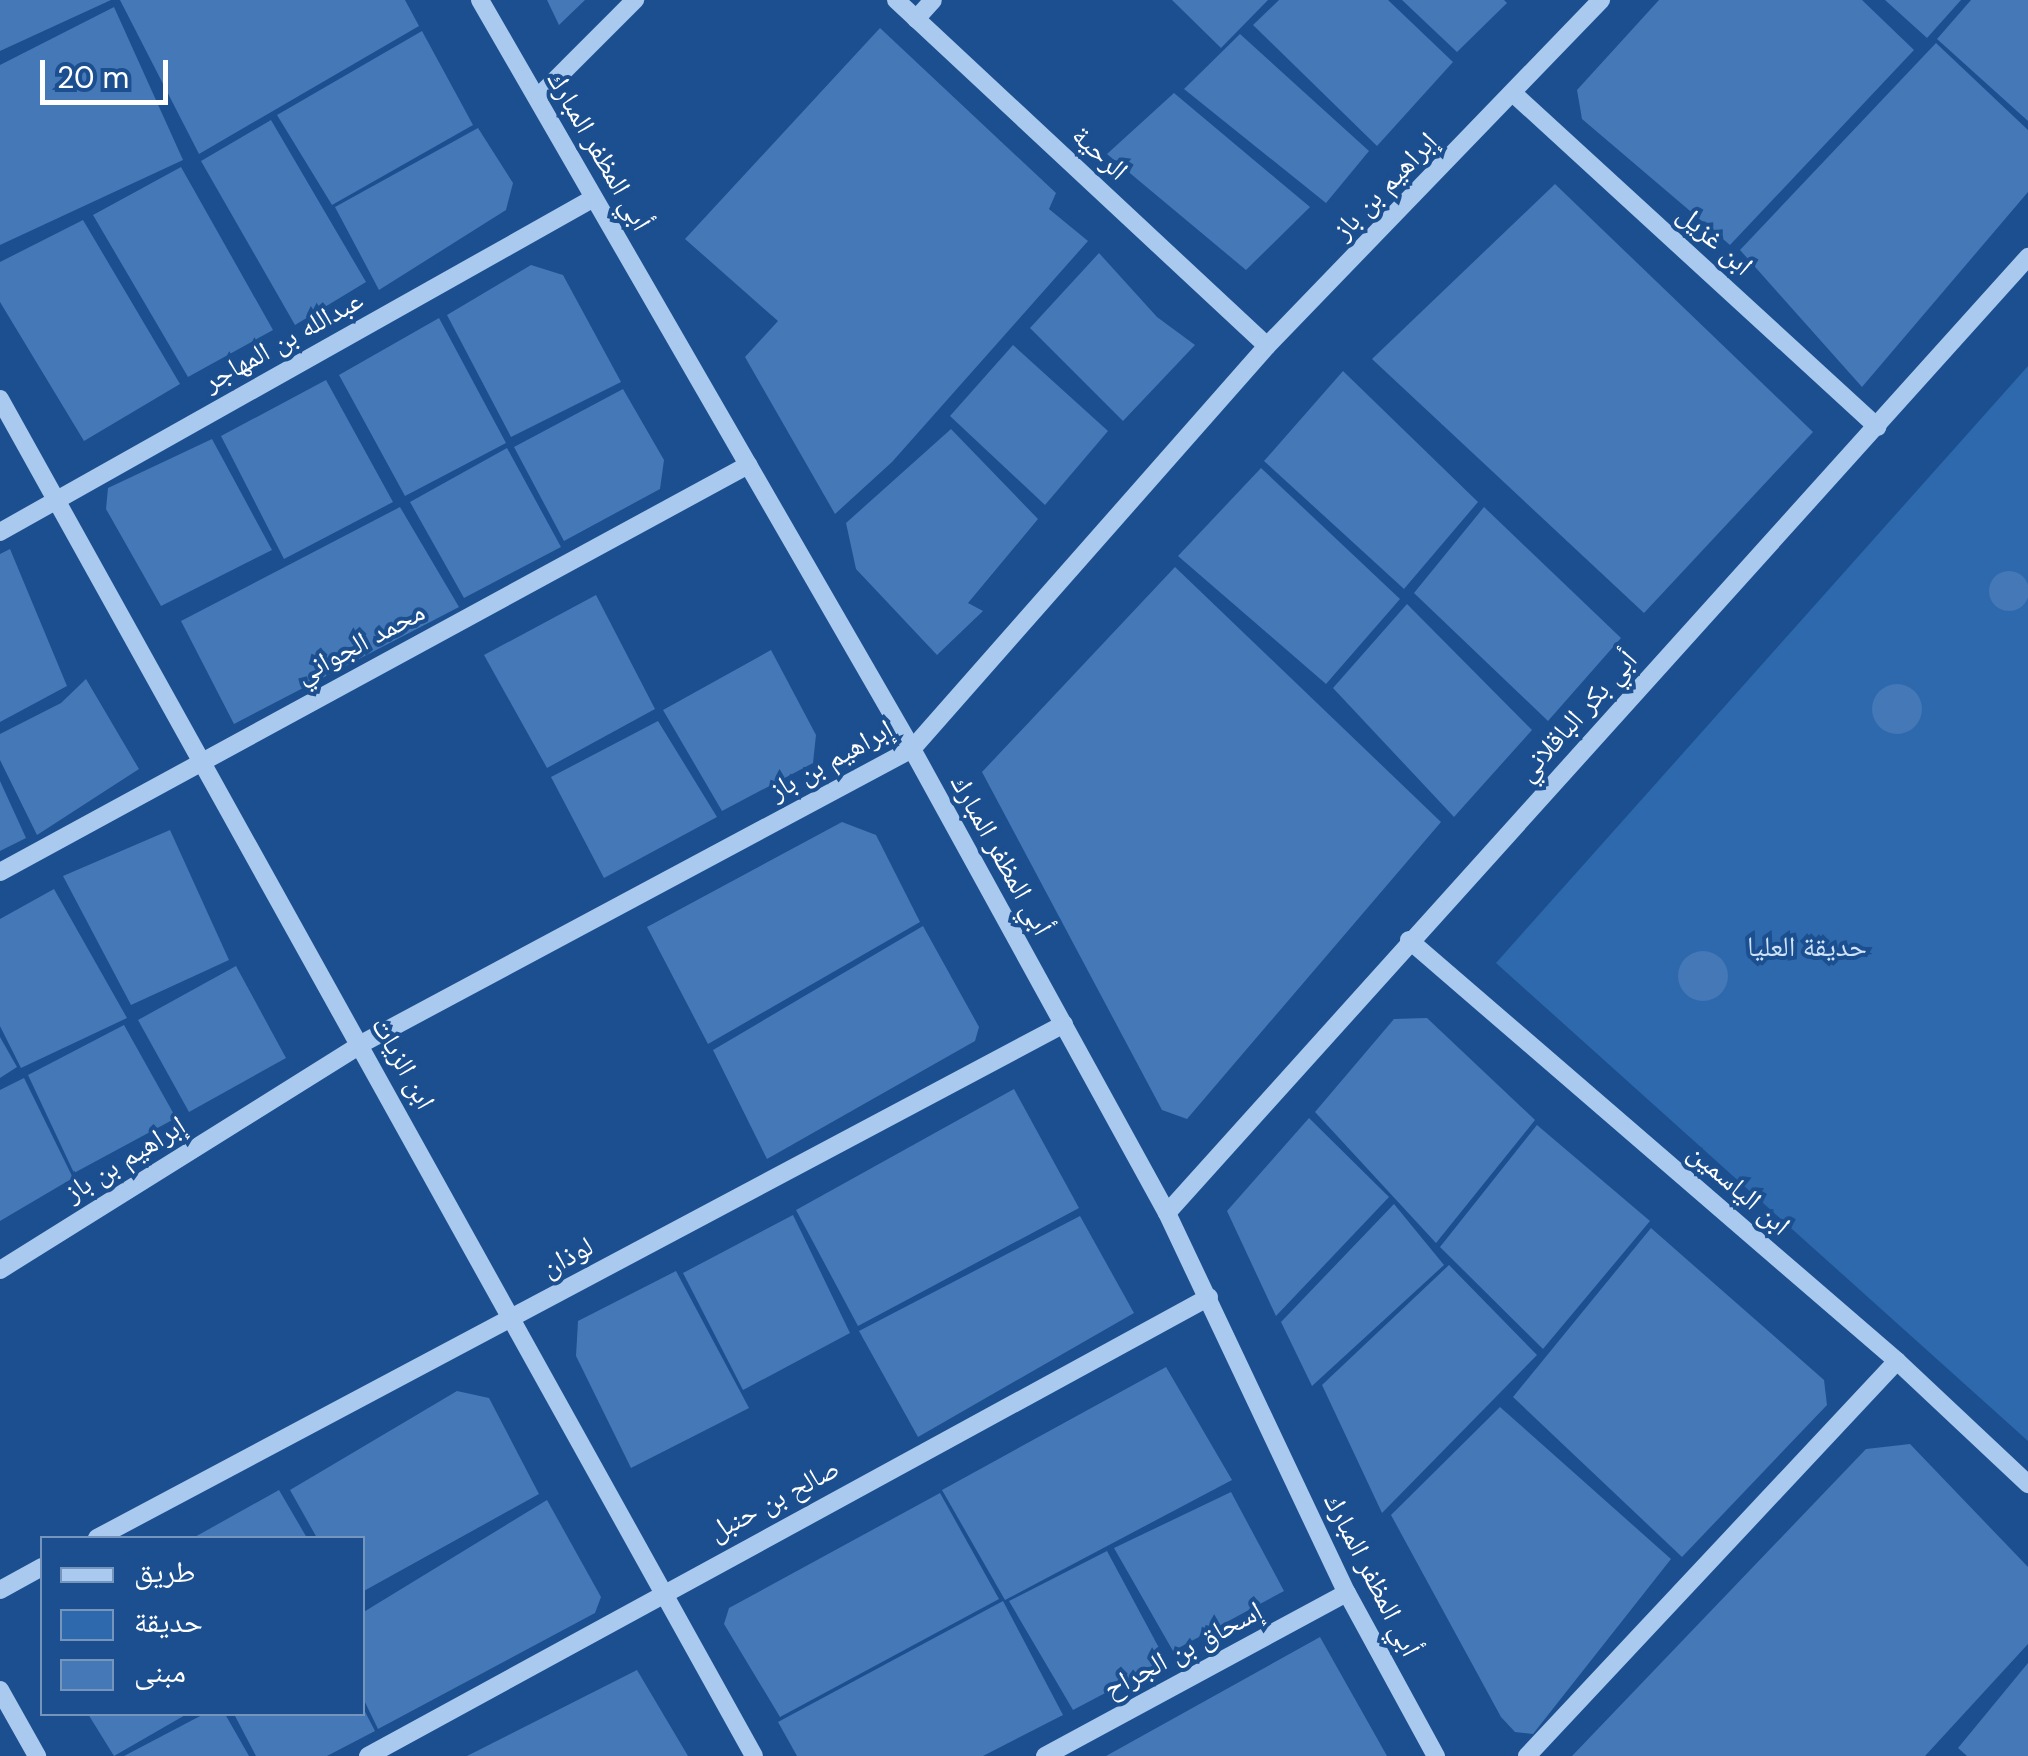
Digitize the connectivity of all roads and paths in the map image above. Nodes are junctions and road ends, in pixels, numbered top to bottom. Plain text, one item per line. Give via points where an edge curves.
1 (480, 0) edge
2 (635, 0) edge
3 (896, 0) edge
4 (933, 0) edge
5 (1601, 0) edge
6 (916, 19) junction
7 (1514, 94) junction
8 (537, 98) junction
9 (594, 198) junction
10 (2028, 257) edge
11 (1267, 346) junction
12 (0, 399) edge
13 (1878, 427) junction
14 (748, 465) junction
15 (57, 500) junction
16 (0, 532) edge
17 (912, 749) junction
18 (202, 760) junction
19 (0, 872) edge
20 (1409, 940) junction
21 (1064, 1024) junction
22 (360, 1044) junction
23 (1166, 1212) junction
24 (0, 1270) edge
25 (1209, 1297) junction
26 (512, 1317) junction
27 (1897, 1361) junction
28 (2028, 1484) edge
29 (100, 1536) edge
30 (40, 1568) edge
31 (0, 1590) edge
32 (665, 1590) junction
33 (1347, 1593) junction
34 (0, 1690) edge
35 (37, 1756) edge
36 (368, 1756) edge
37 (754, 1756) edge
38 (1045, 1756) edge
39 (1436, 1756) edge
40 (1527, 1756) edge

1 - 8 street, أبي المظفر المبارك
2 - 8 street
3 - 6 street, الرحية
4 - 6 street
5 - 7 street, إبراهيم بن باز
6 - 11 street, الرحية
7 - 11 street, إبراهيم بن باز
7 - 13 street, ابن غزيل
8 - 9 street, أبي المظفر المبارك
9 - 14 street, أبي المظفر المبارك
9 - 15 street, عبدالله بن المهاجر
10 - 13 street, أبي بكر الباقلاني
11 - 17 street, إبراهيم بن باز
12 - 15 street, ابن الزيات
13 - 20 street, أبي بكر الباقلاني
14 - 17 street, أبي المظفر المبارك
14 - 18 street, محمد الجواني
15 - 16 street, عبدالله بن المهاجر
15 - 18 street, ابن الزيات
17 - 21 street, أبي المظفر المبارك
17 - 22 street, إبراهيم بن باز
18 - 19 street, محمد الجواني
18 - 22 street, ابن الزيات
20 - 23 street, أبي بكر الباقلاني
20 - 27 street, ابن الياسمين
21 - 23 street, أبي المظفر المبارك
21 - 26 street, لوذان
22 - 24 street, إبراهيم بن باز
22 - 26 street, ابن الزيات
23 - 25 street, أبي المظفر المبارك
25 - 32 street, صالح بن حنبل
25 - 33 street, أبي المظفر المبارك
26 - 29 street, لوذان
26 - 32 street, ابن الزيات
27 - 28 street, ابن الياسمين
27 - 40 street
30 - 31 street
32 - 36 street, صالح بن حنبل
32 - 37 street, ابن الزيات
33 - 38 street, إسحاق بن الجراح
33 - 39 street, أبي المظفر المبارك
34 - 35 street

